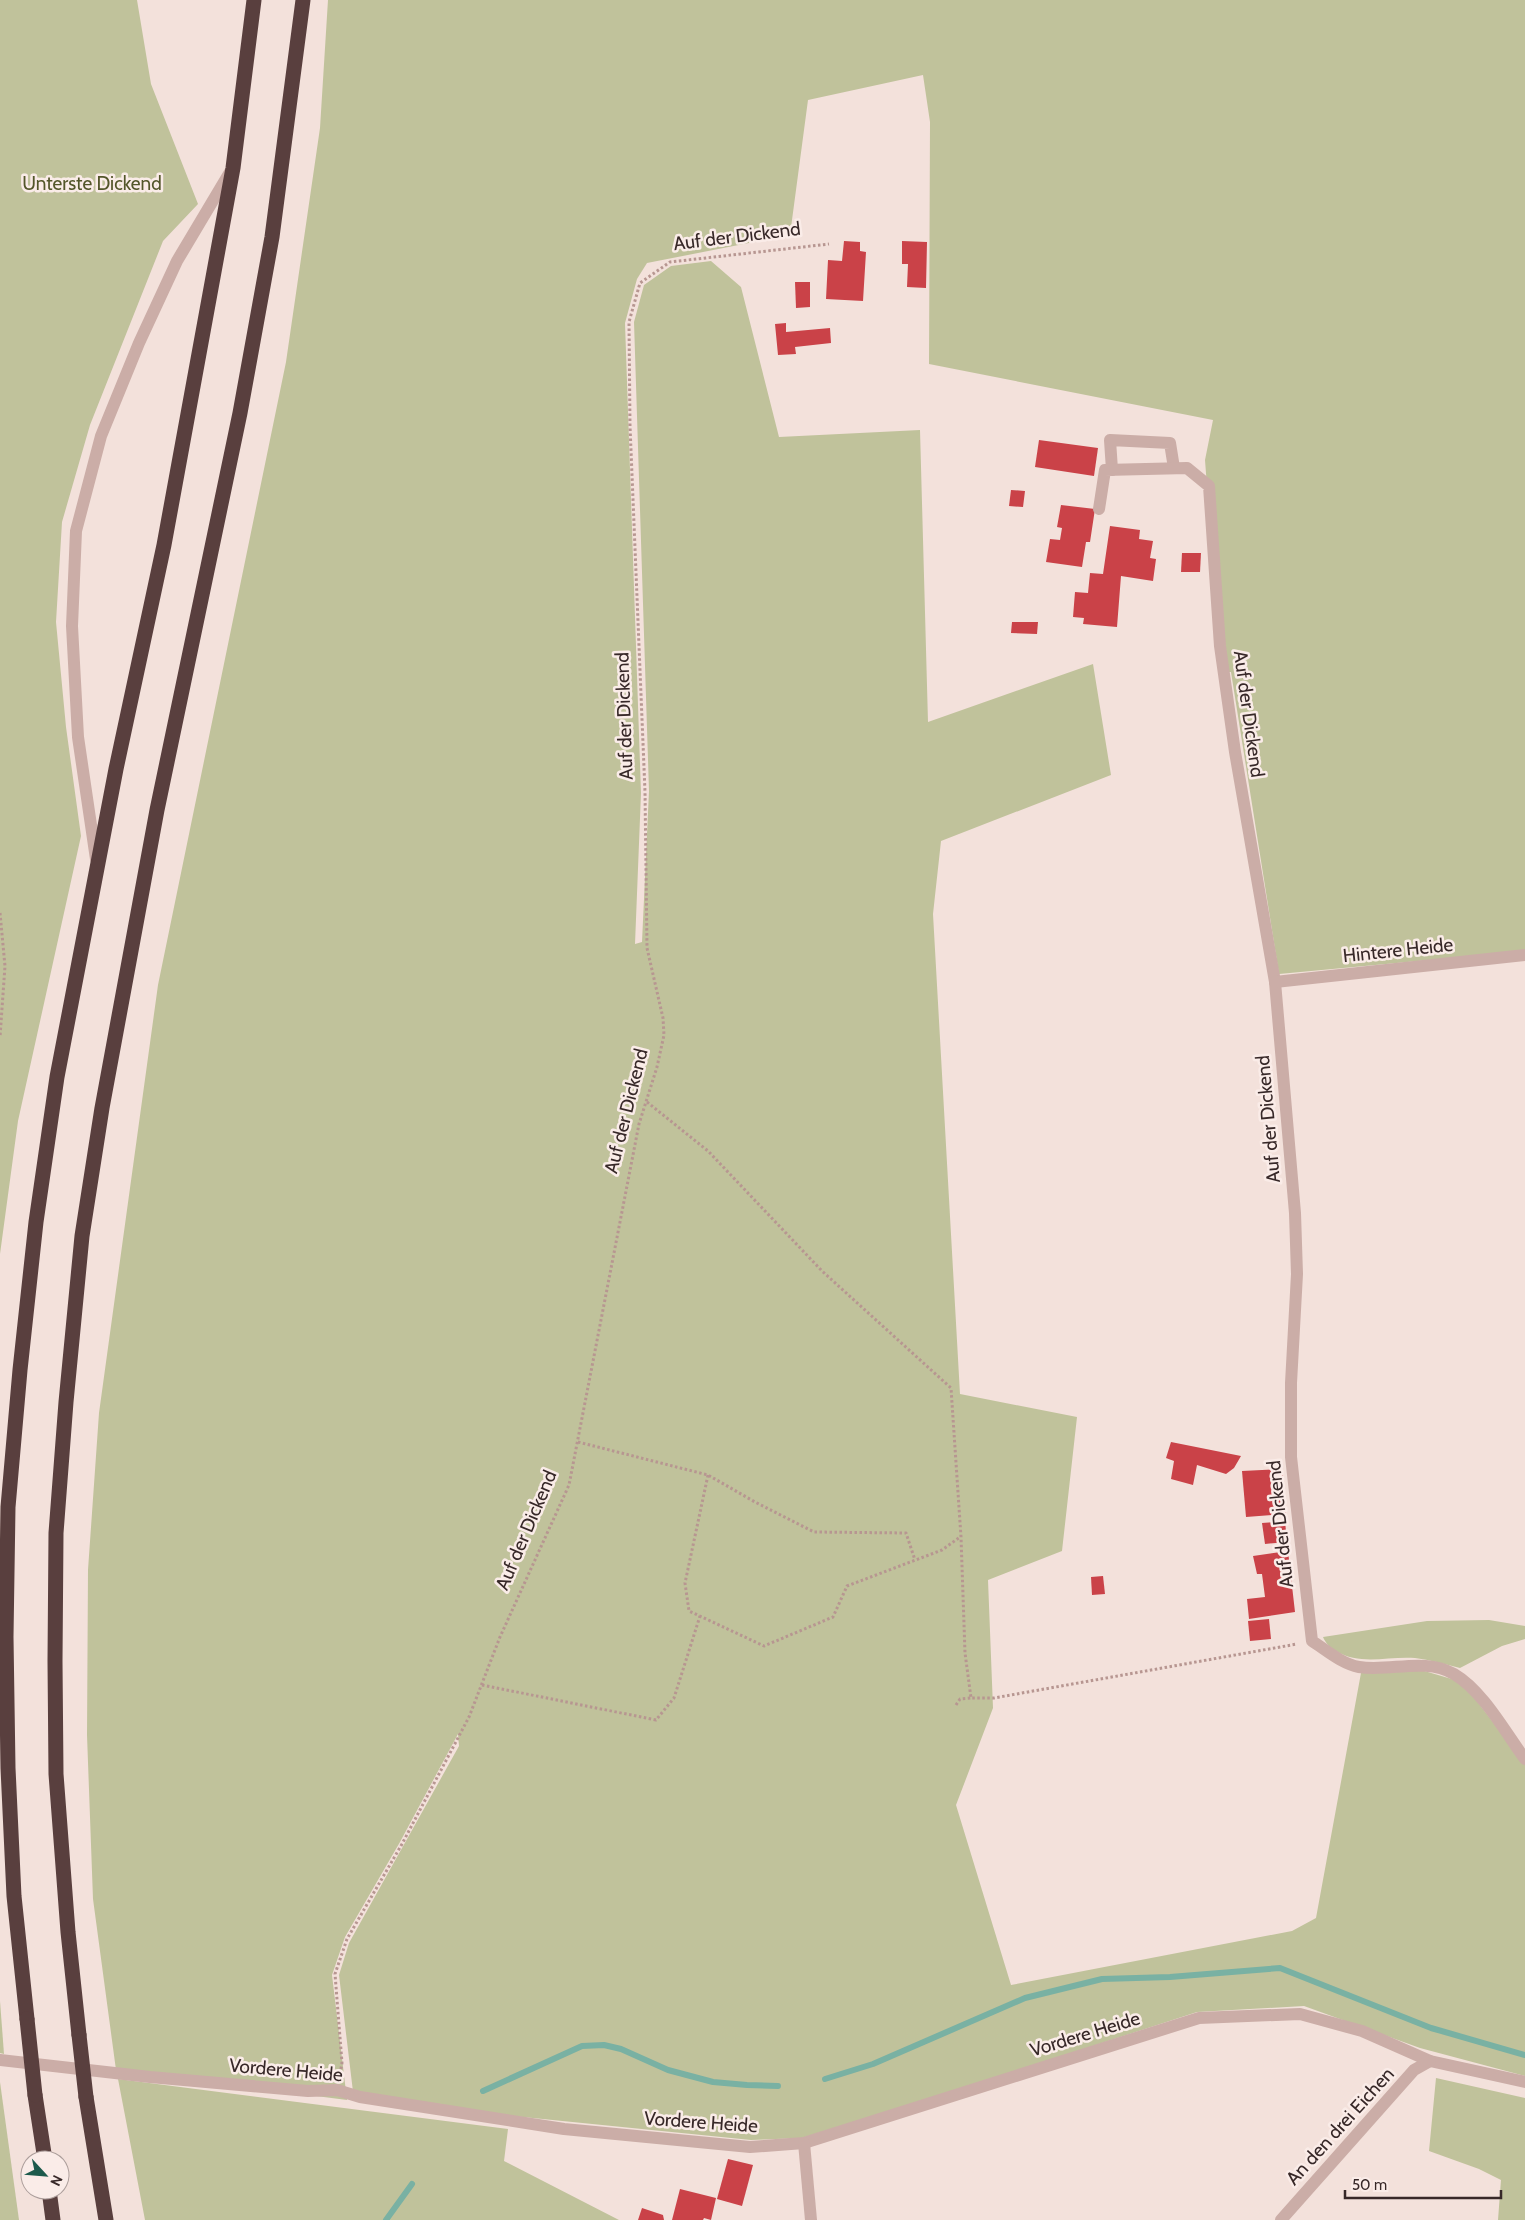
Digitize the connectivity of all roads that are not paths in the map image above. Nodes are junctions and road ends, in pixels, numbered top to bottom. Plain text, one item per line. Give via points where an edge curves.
1 (254, 0) edge
2 (304, 0) edge
3 (233, 168) junction
4 (1174, 468) junction
5 (1112, 470) junction
6 (1099, 509) dead end
7 (97, 864) junction
8 (1525, 956) edge
9 (1275, 982) junction
10 (1525, 1759) edge
11 (0, 2060) edge
12 (1430, 2061) junction
13 (1525, 2082) edge
14 (804, 2143) junction
15 (44, 2150) edge
16 (50, 2200) edge
17 (53, 2220) edge
18 (106, 2220) edge
19 (811, 2220) edge
20 (1281, 2220) edge

1 - 3 highway
2 - 18 highway, bridge via 270,246 240,413 155,820 102,1108 82,1236 66,1402 56,1533 56,1774 79,2035
3 - 7 highway via 164,544
3 - 7 street via 177,261 139,343 101,436 76,532 72,626 78,737
4 - 5 street, Auf der Dickend
4 - 5 street via 1170,443 1110,440
4 - 9 street, Auf der Dickend via 1187,468 1209,486 1220,646
5 - 6 street via 1105,470
7 - 15 highway, bridge via 57,1077 36,1222 8,1507 8,1768 14,1896
8 - 9 street, Hintere Heide
9 - 10 street, Auf der Dickend via 1296,1240 1291,1456 1312,1641 1359,1667 1425,1666 1453,1674 1482,1700
11 - 14 street, Vordere Heide via 150,2077 308,2091 337,2090 360,2097 564,2129 750,2148
12 - 13 street, Vordere Heide
12 - 14 street, Vordere Heide via 1362,2031 1300,2014 1199,2018
12 - 20 street, An den drei Eichen via 1414,2070
14 - 19 street
16 - 17 highway

